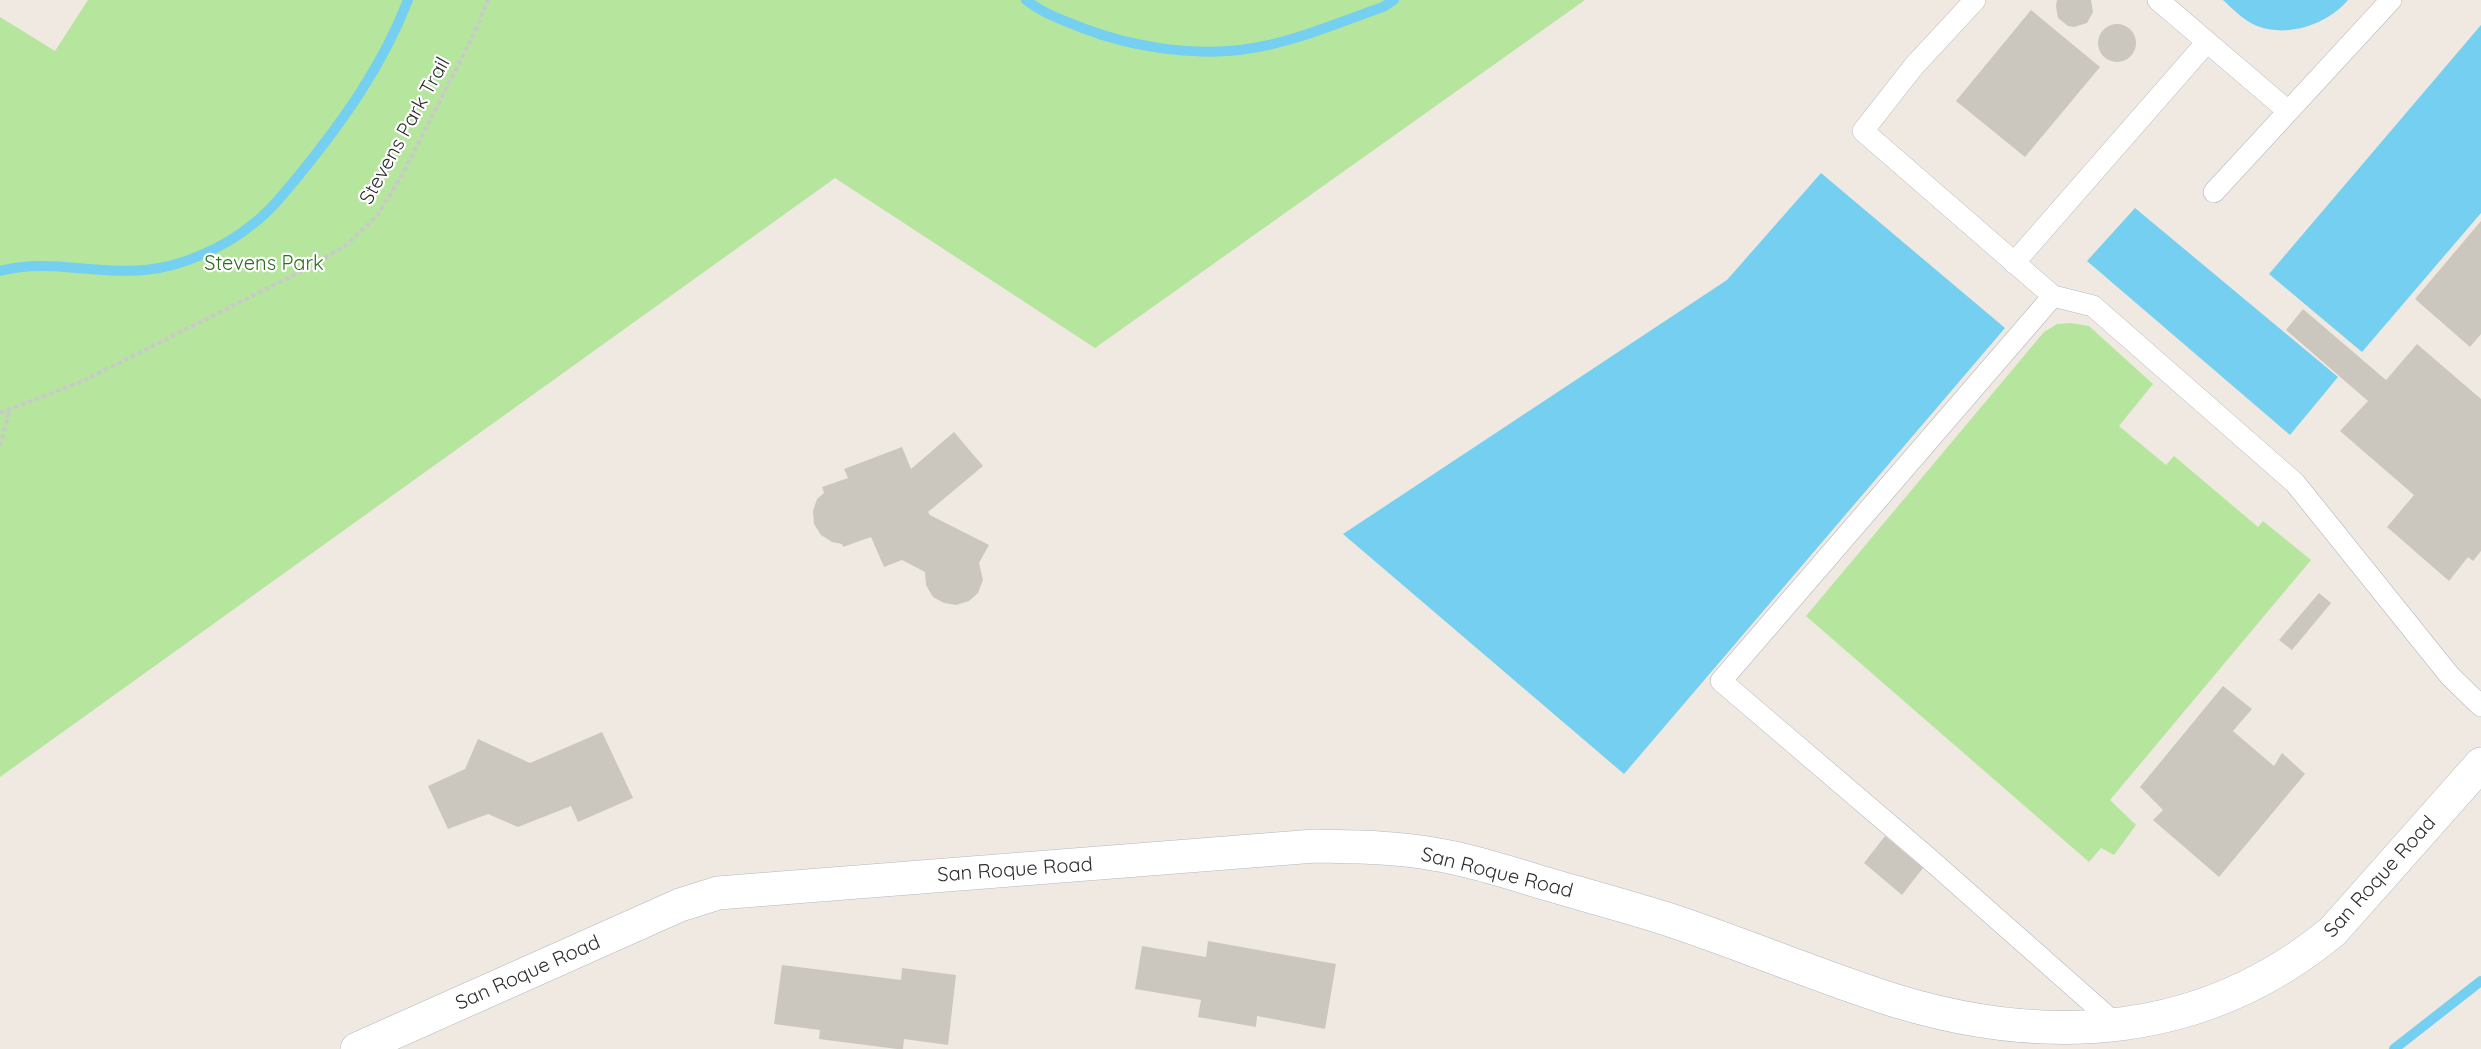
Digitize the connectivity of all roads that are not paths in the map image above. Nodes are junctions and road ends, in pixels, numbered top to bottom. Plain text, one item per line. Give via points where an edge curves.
1 (1976, 0) edge
2 (2158, 0) edge
3 (2391, 0) edge
4 (2207, 42) junction
5 (2288, 111) junction
6 (2214, 192) dead end
7 (2014, 263) junction
8 (2053, 296) junction
9 (2481, 706) edge
10 (2481, 764) edge
11 (2116, 1024) junction
12 (357, 1049) edge

1 - 7 lane via 1914,66 1863,131
2 - 4 lane
3 - 5 lane
4 - 5 lane
4 - 7 lane
5 - 6 lane
7 - 8 lane
8 - 9 lane via 2093,306 2295,483 2450,676
8 - 11 lane via 1721,681
10 - 11 street, San Roque Road via 2317,945 2243,989 2183,1012
11 - 12 street, San Roque Road via 2077,1029 1975,1019 1894,1000 1671,921 1512,874 1434,854 1376,847 1315,846 718,893 680,905

